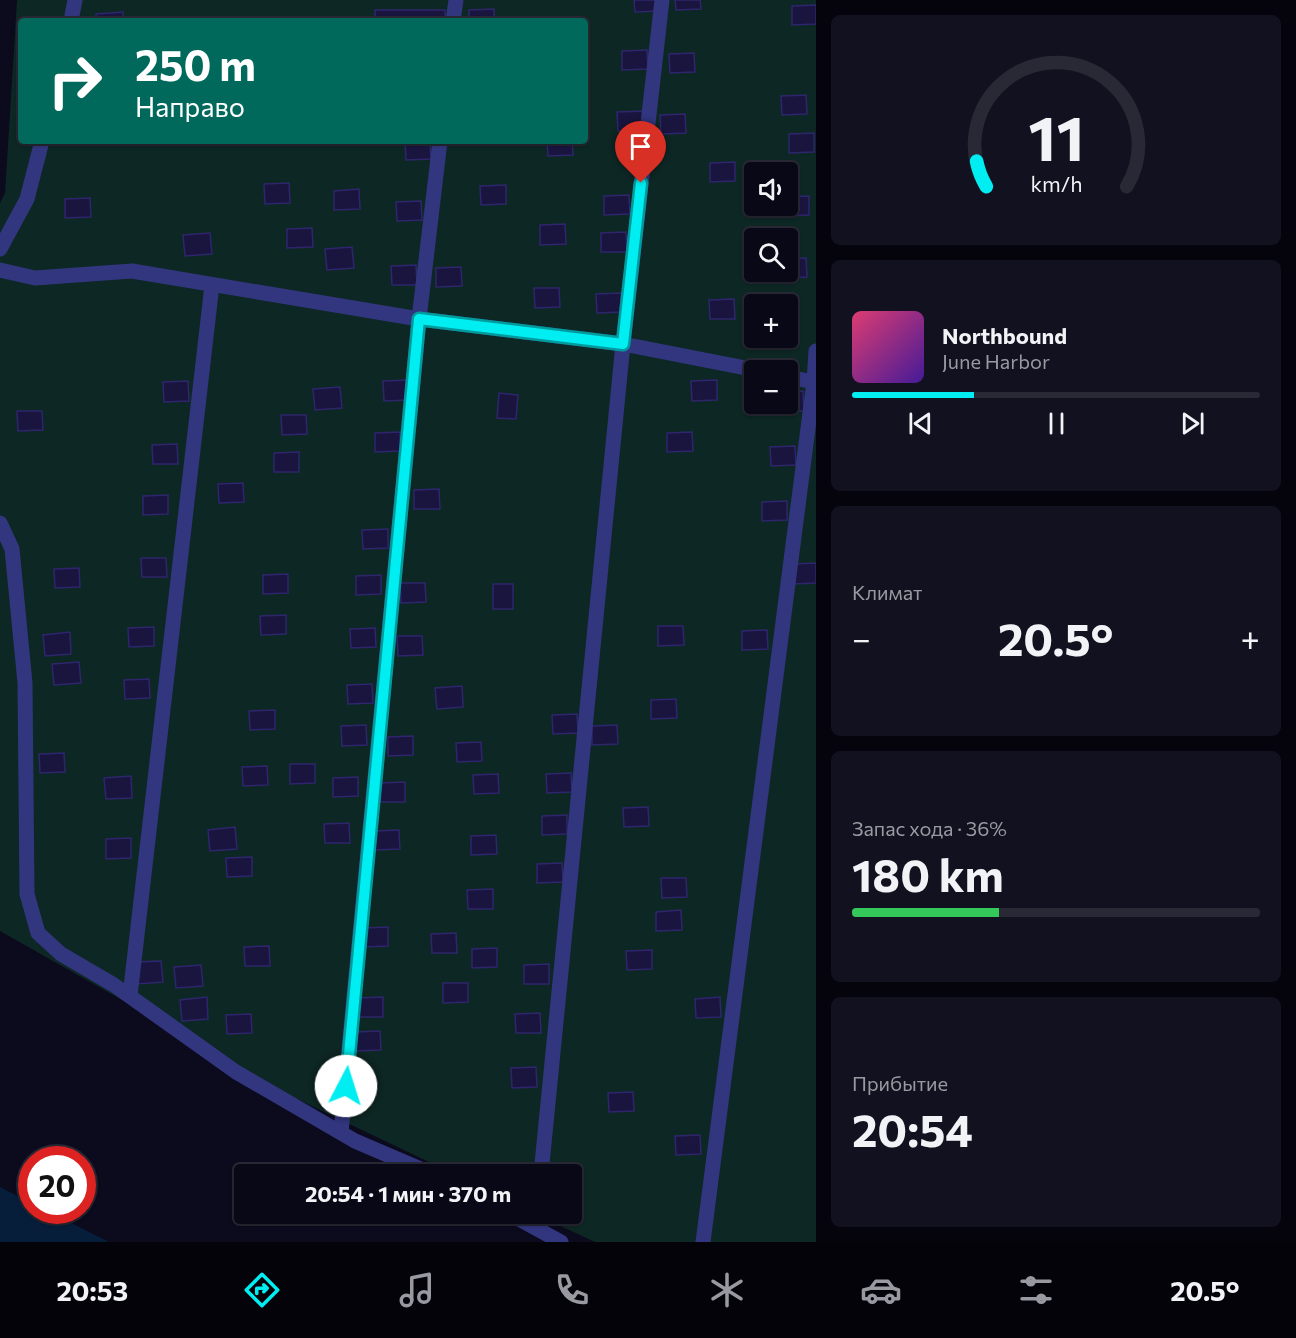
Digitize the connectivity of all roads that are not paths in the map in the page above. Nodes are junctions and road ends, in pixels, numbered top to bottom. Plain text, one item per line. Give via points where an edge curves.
1 (75, 0) edge
2 (456, 0) edge
3 (662, 0) edge
4 (72, 18) edge
5 (453, 18) edge
6 (41, 144) edge
7 (440, 144) edge
8 (0, 249) edge
9 (0, 270) edge
10 (212, 285) junction
11 (419, 319) junction
12 (623, 344) junction
13 (816, 351) edge
14 (744, 368) edge
15 (798, 379) edge
16 (814, 382) junction
17 (0, 523) edge
18 (130, 996) junction
19 (341, 1132) junction
20 (409, 1164) edge
21 (542, 1164) edge
22 (540, 1224) edge
23 (561, 1242) edge
24 (703, 1242) edge

1 - 4 street
2 - 5 street
3 - 12 street
6 - 8 street via 27,199
7 - 11 street
9 - 10 street via 35,278 132,271
10 - 11 street
10 - 18 street
11 - 12 street
11 - 19 street
12 - 14 street
12 - 21 street
13 - 16 street
15 - 16 street
16 - 24 street
17 - 18 street via 12,549 25,683 27,894 38,933 61,954
18 - 19 street via 236,1072
19 - 20 street
22 - 23 street

